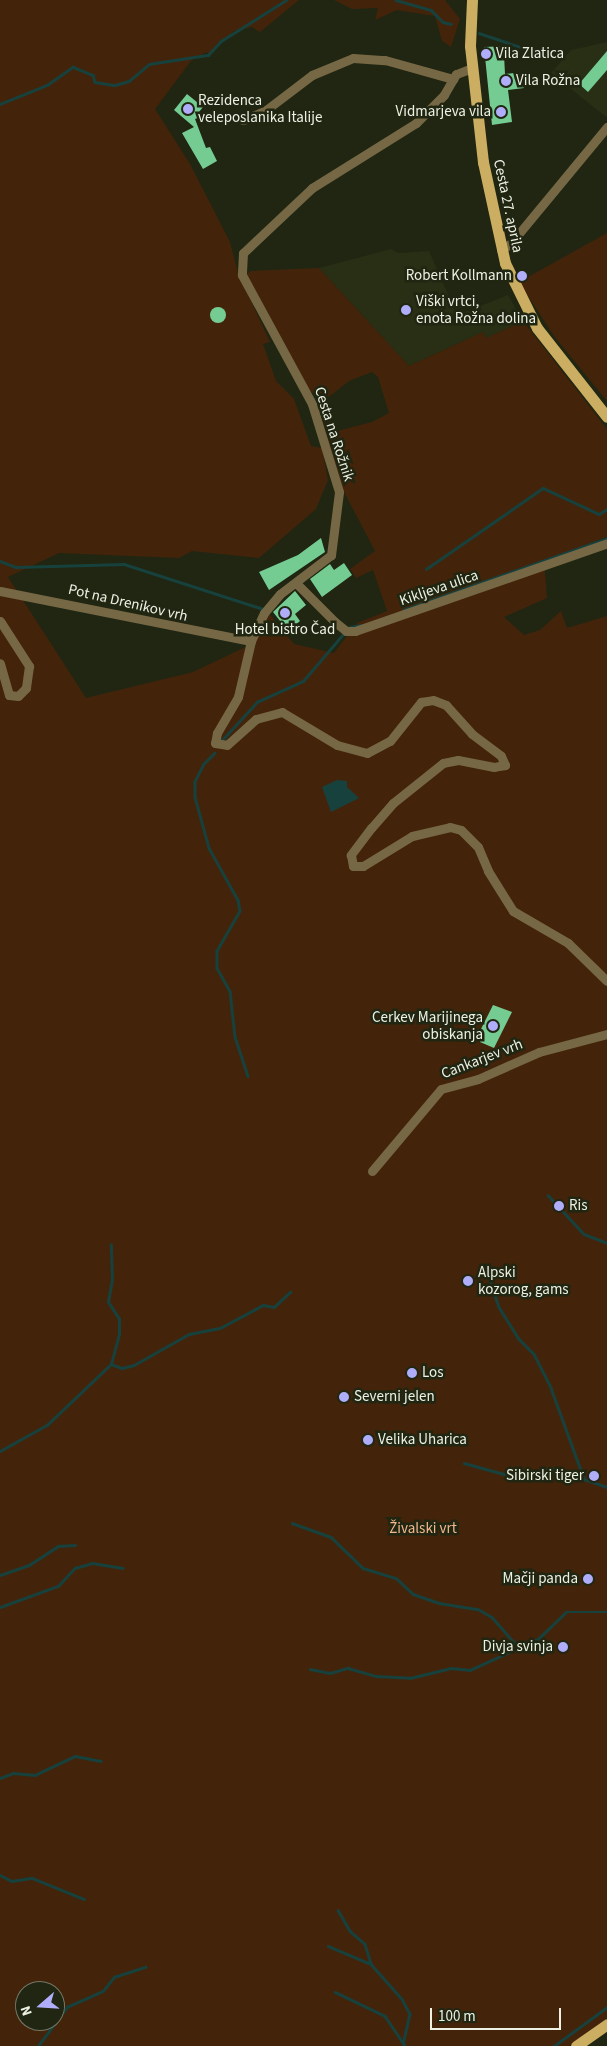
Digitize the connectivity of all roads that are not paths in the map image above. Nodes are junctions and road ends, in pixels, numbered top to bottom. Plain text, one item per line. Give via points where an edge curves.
1 (472, 0) edge
2 (472, 68) junction
3 (453, 79) junction
4 (243, 120) dead end
5 (607, 127) edge
6 (500, 250) junction
7 (607, 417) edge
8 (607, 543) edge
9 (296, 583) junction
10 (0, 591) edge
11 (0, 621) edge
12 (251, 641) junction
13 (0, 663) edge
14 (607, 981) edge
15 (607, 1034) edge
16 (372, 1171) dead end
17 (607, 2024) edge
18 (576, 2046) edge

1 - 2 main road, Cesta 27. aprila
2 - 3 street, Cesta na Rožnik via 460,70
2 - 6 main road, Cesta 27. aprila via 486,184
3 - 4 street via 385,60 354,58 312,75 266,110
3 - 9 street, Cesta na Rožnik via 426,115 312,188 248,246 241,259 245,283 312,404 337,482 337,520 331,555
5 - 6 street via 511,243
6 - 7 main road, Cesta 27. aprila via 530,316
8 - 9 street, Kikljeva ulica via 354,631 335,622
9 - 12 street, Cesta na Rožnik via 270,604
10 - 12 street, Pot na Drenikov vrh
11 - 13 street via 19,645 28,666 26,688 18,696 9,695
12 - 14 street, Cesta na Rožnik via 244,678 217,733 217,746 227,745 256,719 282,712 338,745 367,753 390,741 421,702 433,700 446,705 472,734 501,756 505,765 458,760 443,763 393,803 355,846 351,855 353,866 363,866 412,836 450,827 460,830 478,848 513,911 568,943
15 - 16 street, Cankarjev vrh via 539,1052 478,1079 441,1089
17 - 18 main road

